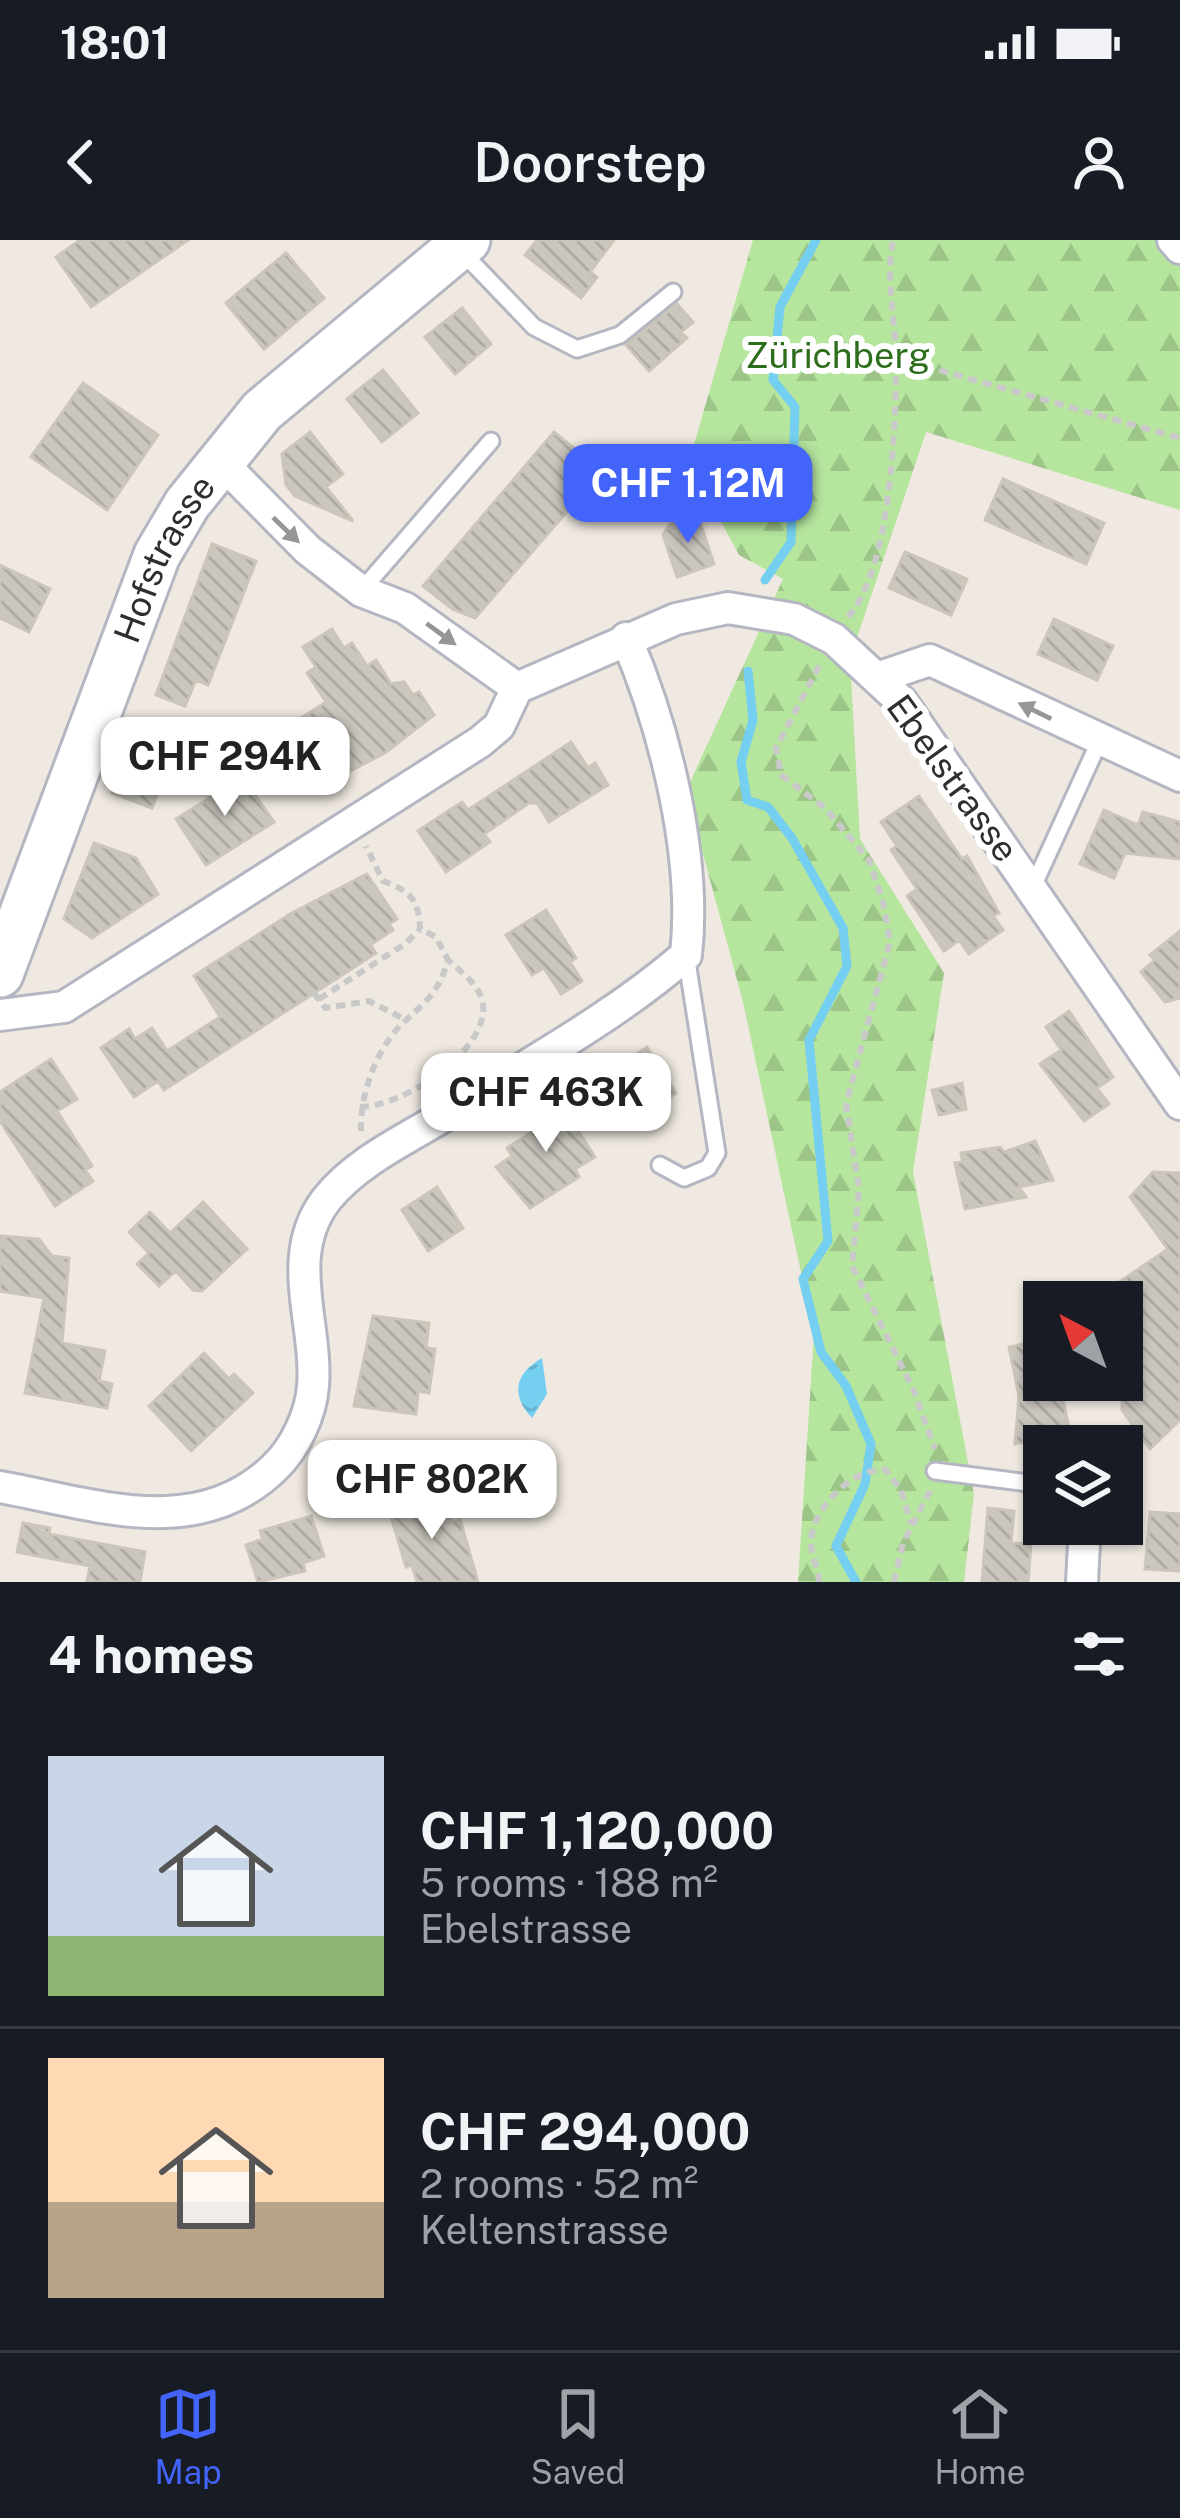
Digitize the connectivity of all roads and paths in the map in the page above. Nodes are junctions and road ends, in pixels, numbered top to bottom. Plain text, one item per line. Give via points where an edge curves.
1 (893, 240) edge
2 (1173, 240) edge
3 (463, 244) edge
4 (1180, 248) edge
5 (673, 292) dead end
6 (896, 358) junction
7 (1180, 438) edge
8 (491, 441) dead end
9 (219, 460) junction
10 (361, 591) junction
11 (856, 608) dead end
12 (626, 638) junction
13 (825, 654) dead end
14 (880, 677) junction
15 (517, 688) junction
16 (1099, 742) junction
17 (1180, 776) edge
18 (362, 840) dead end
19 (1032, 889) junction
20 (420, 929) junction
21 (686, 955) junction
22 (448, 960) junction
23 (0, 974) edge
24 (0, 1015) edge
25 (406, 1020) junction
26 (1180, 1104) edge
27 (360, 1107) junction
28 (365, 1145) dead end
29 (660, 1166) dead end
30 (935, 1471) junction
31 (1023, 1483) edge
32 (0, 1487) edge
33 (911, 1524) junction
34 (1084, 1545) edge
35 (819, 1582) edge
36 (894, 1582) edge
37 (1082, 1582) edge

1 - 6 path via 888,282
2 - 4 street
3 - 5 lane via 534,327 577,349 620,335
3 - 9 main road, Hofstrasse via 262,411
6 - 7 path
6 - 11 path via 889,494
8 - 10 lane
9 -> 10 street
9 - 23 main road, Hofstrasse via 157,555
10 -> 15 street via 405,608
12 - 14 street, Ebelstrasse via 728,608 760,610 834,639
12 - 15 street, Ebelstrasse
12 - 21 street via 650,694 689,883
13 - 30 path via 775,762 787,782 848,831 869,860 883,902 890,942 846,1104 859,1189 852,1266 926,1420
16 -> 14 street via 930,660
14 - 19 street, Ebelstrasse
15 - 24 street via 500,726 480,742 64,1007
16 - 17 street
16 - 19 lane
18 - 20 path via 383,881 409,891
19 - 26 street, Ebelstrasse
20 - 22 path via 436,937
20 - 25 path via 316,996 326,1008 369,1001
21 - 29 lane via 717,1154 685,1178
21 - 32 street via 640,995 374,1159 323,1204 302,1265 313,1386 302,1428 255,1487 181,1515
22 - 25 path via 432,1000
22 - 27 path via 483,1001 470,1040 415,1093
25 - 27 path
27 - 28 path
30 - 31 lane
30 - 33 path
33 - 35 path via 886,1470 856,1477 816,1522
33 - 36 path
34 - 37 street

